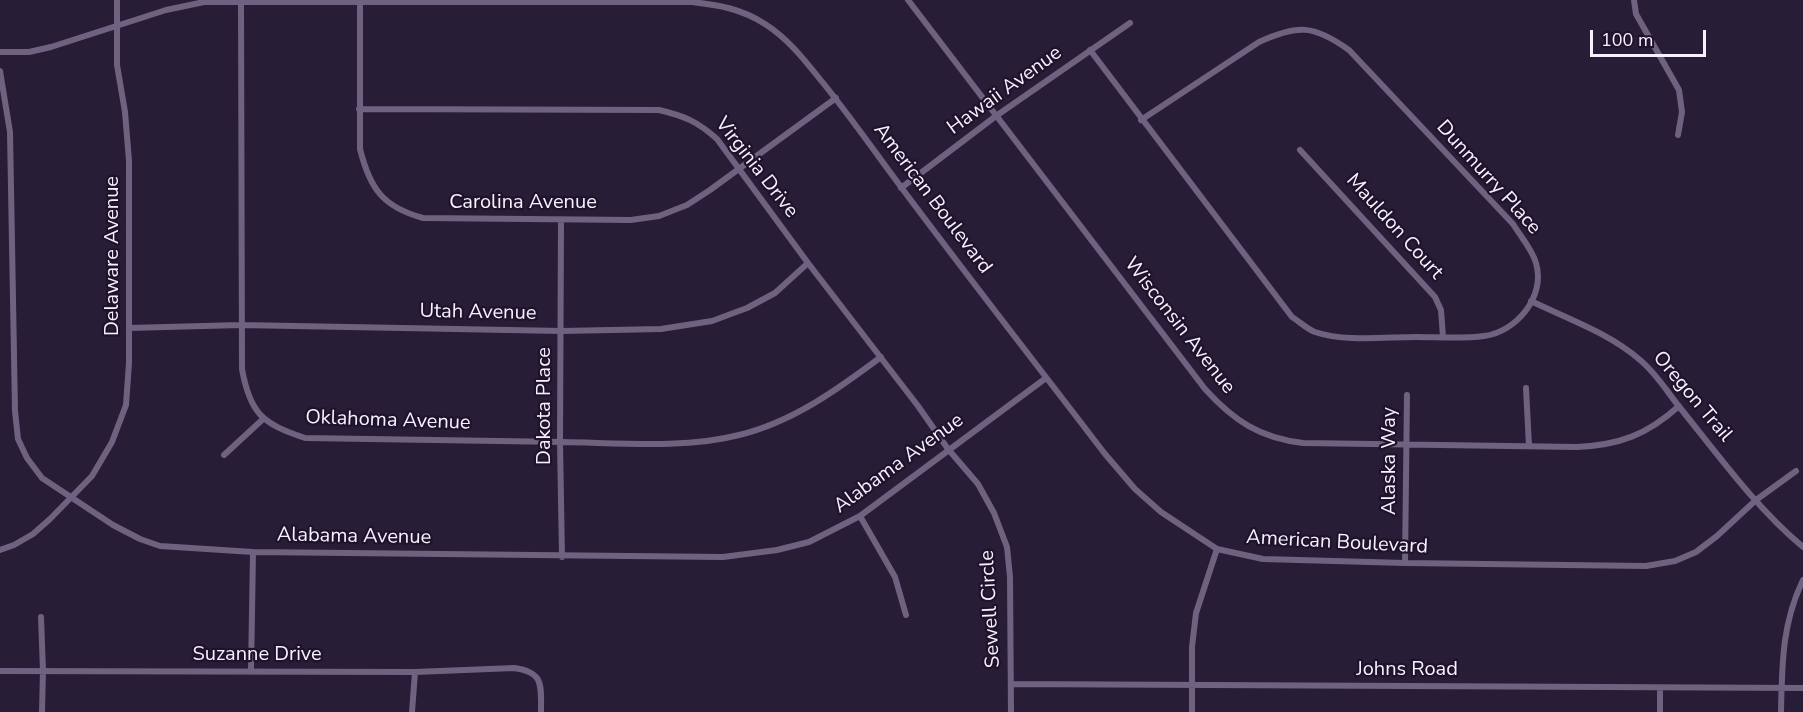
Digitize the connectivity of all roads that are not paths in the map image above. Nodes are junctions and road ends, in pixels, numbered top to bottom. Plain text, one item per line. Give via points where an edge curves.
1 (117, 0) edge
2 (360, 0) edge
3 (908, 0) edge
4 (1634, 0) edge
5 (241, 1) edge
6 (1130, 23) dead end
7 (116, 25) junction
8 (1090, 50) junction
9 (0, 52) edge
10 (0, 71) edge
11 (836, 99) junction
12 (359, 110) junction
13 (996, 116) junction
14 (1142, 120) junction
15 (1678, 135) dead end
16 (1300, 150) dead end
17 (739, 169) junction
18 (902, 188) junction
19 (561, 220) junction
20 (808, 263) junction
21 (1531, 301) junction
22 (241, 325) junction
23 (129, 328) junction
24 (562, 331) junction
25 (1443, 337) junction
26 (881, 357) junction
27 (1046, 378) junction
28 (1526, 388) dead end
29 (1407, 395) dead end
30 (1679, 406) junction
31 (262, 420) junction
32 (560, 442) junction
33 (1407, 446) junction
34 (1529, 446) junction
35 (948, 450) junction
36 (224, 455) dead end
37 (1796, 471) dead end
38 (72, 496) junction
39 (1756, 500) junction
40 (860, 516) junction
41 (1803, 547) edge
42 (0, 549) edge
43 (1216, 549) junction
44 (253, 552) junction
45 (562, 556) junction
46 (1406, 563) junction
47 (1803, 580) edge
48 (906, 615) dead end
49 (41, 617) dead end
50 (43, 670) junction
51 (0, 671) edge
52 (251, 671) junction
53 (415, 672) junction
54 (1011, 684) junction
55 (1191, 685) junction
56 (1781, 688) junction
57 (1803, 688) edge
58 (1660, 689) junction
59 (42, 712) edge
60 (412, 712) edge
61 (541, 712) edge
62 (1011, 712) edge
63 (1192, 712) edge
64 (1660, 712) edge
65 (1781, 712) edge

1 - 7 street, Delaware Avenue
2 - 5 street, American Boulevard
2 - 11 street, American Boulevard via 719,5 744,12 773,30
2 - 12 street, Carolina Avenue
3 - 13 street, Wisconsin Avenue
4 - 15 street via 1636,14 1679,90 1682,112
5 - 7 street, American Boulevard via 204,2
5 - 22 street
6 - 8 street, Hawaii Avenue
7 - 9 street, American Boulevard via 29,52
7 - 23 street, Delaware Avenue via 129,161
8 - 13 street, Hawaii Avenue
8 - 14 street, Dunmurry Place
10 - 38 street, Alabama Avenue via 10,132 18,439 42,478
11 - 17 street, Carolina Avenue
11 - 18 street, American Boulevard
12 - 17 street, Virginia Drive via 659,110 700,124 717,139
12 - 19 street, Carolina Avenue via 360,149 366,173 381,197 402,212 423,218
13 - 18 street, Hawaii Avenue
13 - 33 street, Wisconsin Avenue via 1223,409 1244,424 1280,440
14 - 21 street, Dunmurry Place via 1259,42 1280,33 1319,32 1349,50 1513,225 1533,253 1537,266 1537,290
14 - 25 street, Dunmurry Place via 1292,317 1303,325 1335,336
16 - 25 street, Mauldon Court via 1435,297 1441,310
17 - 19 street, Carolina Avenue via 687,205 659,216
17 - 20 street, Virginia Drive
18 - 27 street, American Boulevard
19 - 24 street, Dakota Place
20 - 24 street, Utah Avenue via 775,292 712,321 661,329
20 - 26 street, Virginia Drive
21 - 25 street, Dunmurry Place via 1507,329 1484,336
21 - 30 street, Oregon Trail via 1618,342 1658,377
22 - 23 street, Utah Avenue
22 - 24 street, Utah Avenue
22 - 31 street via 245,385
23 - 38 street, Delaware Avenue via 126,405 112,442 92,476
24 - 32 street, Dakota Place
26 - 32 street, Oklahoma Avenue via 794,415 739,435 693,442
26 - 35 street, Virginia Drive
27 - 35 street, Alabama Avenue
27 - 43 street, American Boulevard via 1135,489 1161,512
28 - 34 street
29 - 33 street, Alaska Way
30 - 34 street, Wisconsin Avenue via 1648,430 1627,440 1602,446
30 - 39 street, Oregon Trail
31 - 32 street, Oklahoma Avenue via 305,438
31 - 36 street
32 - 45 street, Dakota Place
33 - 34 street, Wisconsin Avenue
33 - 46 street, Alaska Way
35 - 40 street, Alabama Avenue
35 - 54 street, Sewell Circle via 978,484 1007,547
37 - 39 street, American Boulevard
38 - 42 street, Delaware Avenue via 33,534
38 - 44 street, Alabama Avenue via 113,525 160,546
39 - 41 street, Oregon Trail
39 - 46 street, American Boulevard via 1718,536 1675,561 1646,566
40 - 45 street, Alabama Avenue via 809,542 723,557
40 - 48 street via 895,577
43 - 46 street, American Boulevard via 1263,560
43 - 55 street via 1196,613
44 - 45 street, Alabama Avenue
44 - 52 street
47 - 56 street via 1789,615
49 - 50 street
50 - 51 street, Suzanne Drive
50 - 52 street, Suzanne Drive
50 - 59 street
52 - 53 street, Suzanne Drive
53 - 60 street
53 - 61 street, Suzanne Drive via 529,670 537,677
54 - 55 street, Johns Road
54 - 62 street, Sewell Circle
55 - 58 street, Johns Road
55 - 63 street
56 - 57 street, Johns Road
56 - 58 street, Johns Road
56 - 65 street
58 - 64 street

